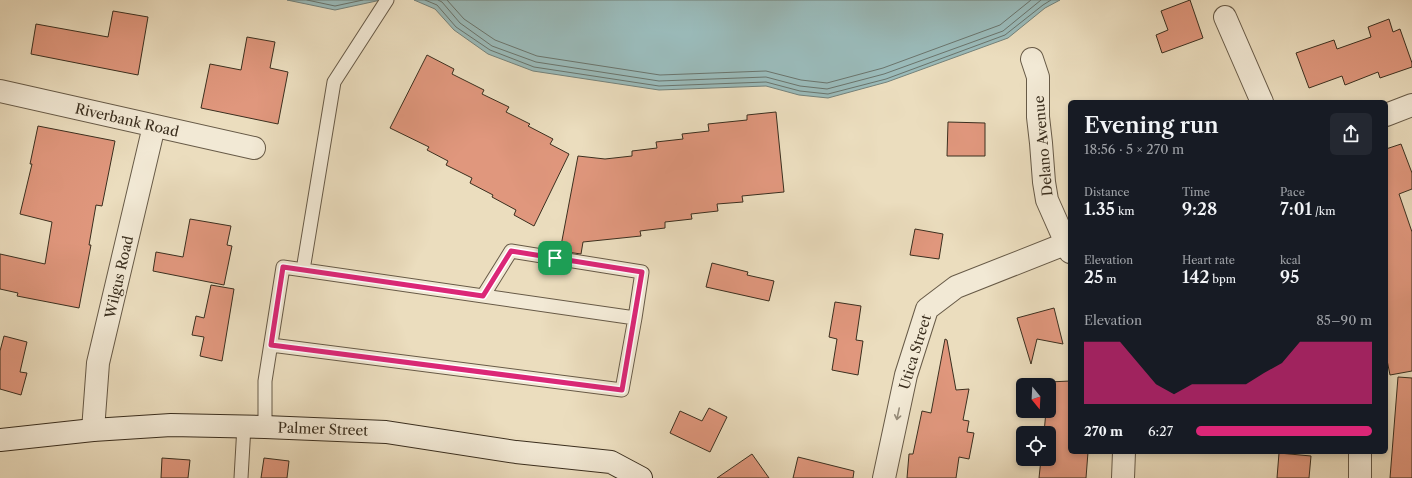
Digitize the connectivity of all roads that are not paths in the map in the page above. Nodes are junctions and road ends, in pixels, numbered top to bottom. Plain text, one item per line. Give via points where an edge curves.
1 (387, 0) edge
2 (1225, 16) dead end
3 (1032, 59) dead end
4 (0, 91) edge
5 (1261, 100) edge
6 (1412, 104) edge
7 (1388, 114) edge
8 (154, 126) junction
9 (254, 148) dead end
10 (1068, 244) edge
11 (1068, 246) edge
12 (303, 270) junction
13 (483, 296) junction
14 (634, 318) junction
15 (271, 345) junction
16 (255, 427) junction
17 (93, 430) junction
18 (0, 440) edge
19 (1124, 454) edge
20 (1360, 454) edge
21 (241, 478) edge
22 (641, 478) edge
23 (884, 478) edge
24 (1123, 478) edge
25 (1360, 478) edge

1 - 12 lane via 334,82
2 - 5 street
3 - 10 street, Delano Avenue via 1038,77 1038,117 1047,200
4 - 8 street, Riverbank Road
6 - 7 street
8 - 9 street, Riverbank Road
8 - 17 street, Wilgus Road via 98,363
11 -> 23 street, Utica Street via 956,287 927,309 906,375
12 - 13 lane
12 - 15 lane via 283,267
13 - 14 lane
13 - 14 lane via 511,251 642,272
14 - 15 lane via 622,390
15 - 16 lane
16 - 17 street, Palmer Street via 171,425
16 - 21 lane
16 - 22 street, Palmer Street via 386,432 516,452 612,462
17 - 18 street, Palmer Street
19 - 24 street
20 - 25 street

